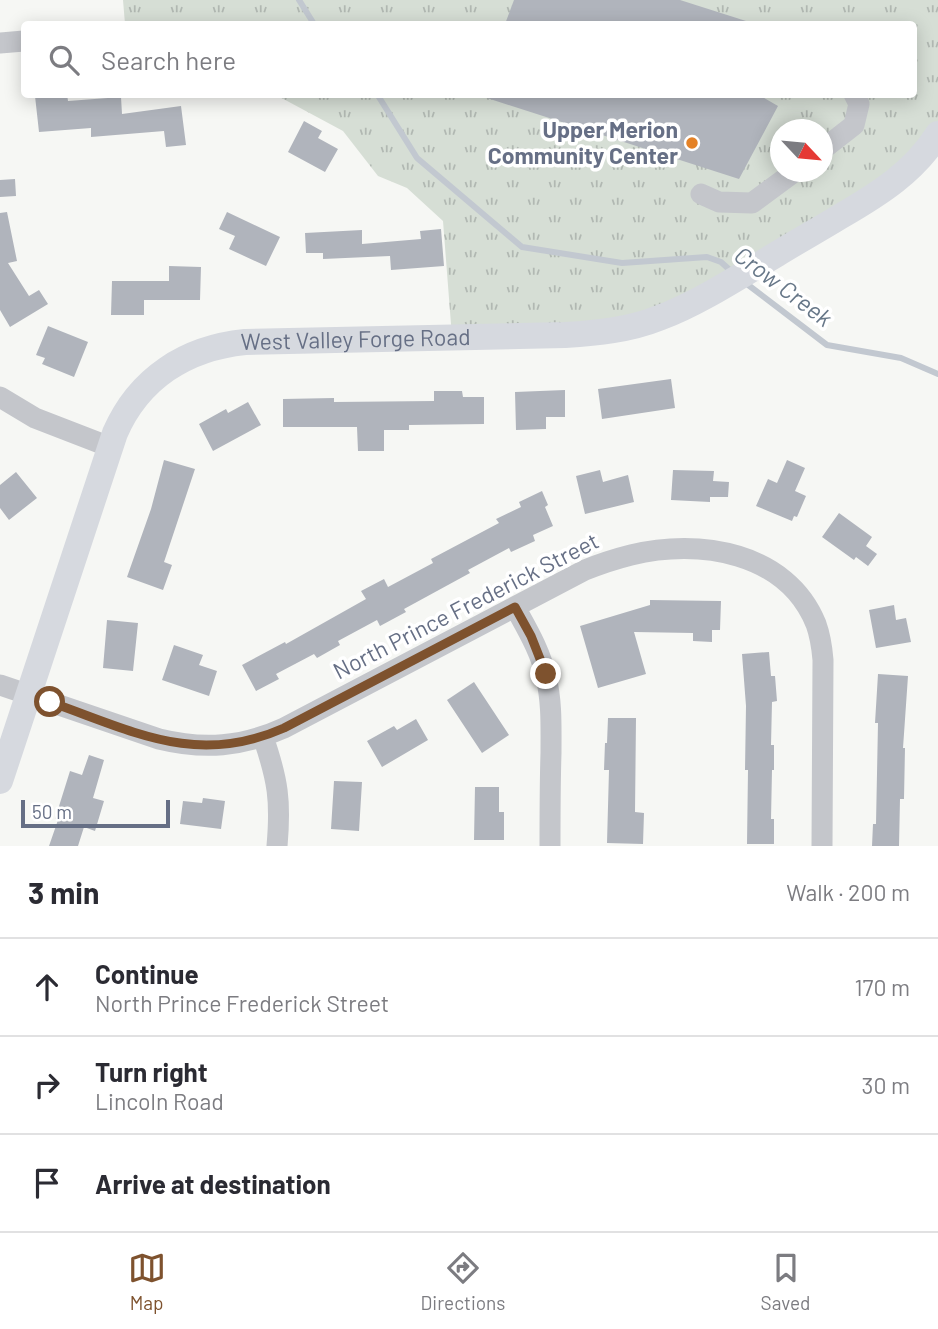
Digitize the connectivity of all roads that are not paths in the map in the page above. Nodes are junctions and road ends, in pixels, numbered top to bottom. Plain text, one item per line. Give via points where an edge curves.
1 (21, 41) edge
2 (0, 43) edge
3 (856, 98) edge
4 (938, 134) edge
5 (833, 142) edge
6 (780, 182) edge
7 (701, 194) dead end
8 (0, 397) edge
9 (110, 447) junction
10 (515, 607) junction
11 (0, 685) edge
12 (29, 695) junction
13 (262, 737) junction
14 (0, 780) edge
15 (277, 846) edge
16 (550, 846) edge
17 (822, 846) edge

1 - 2 street
3 - 5 street via 855,125
4 - 9 main road, West Valley Forge Road via 917,162 891,185 658,319 614,331 565,335 245,342 216,347 153,379 126,410
6 - 7 street via 752,203 719,202
8 - 9 street via 45,422
9 - 12 main road, West Valley Forge Road
10 - 13 street, North Prince Frederick Street
10 - 16 street via 539,656 550,695
10 - 17 street, North Prince Frederick Street via 585,570 659,550 732,553 783,579 808,607 821,642
11 - 12 street, North Prince Frederick Street
12 - 13 street, North Prince Frederick Street via 182,744 227,745
12 - 14 main road, West Valley Forge Road
13 - 15 street via 280,803

